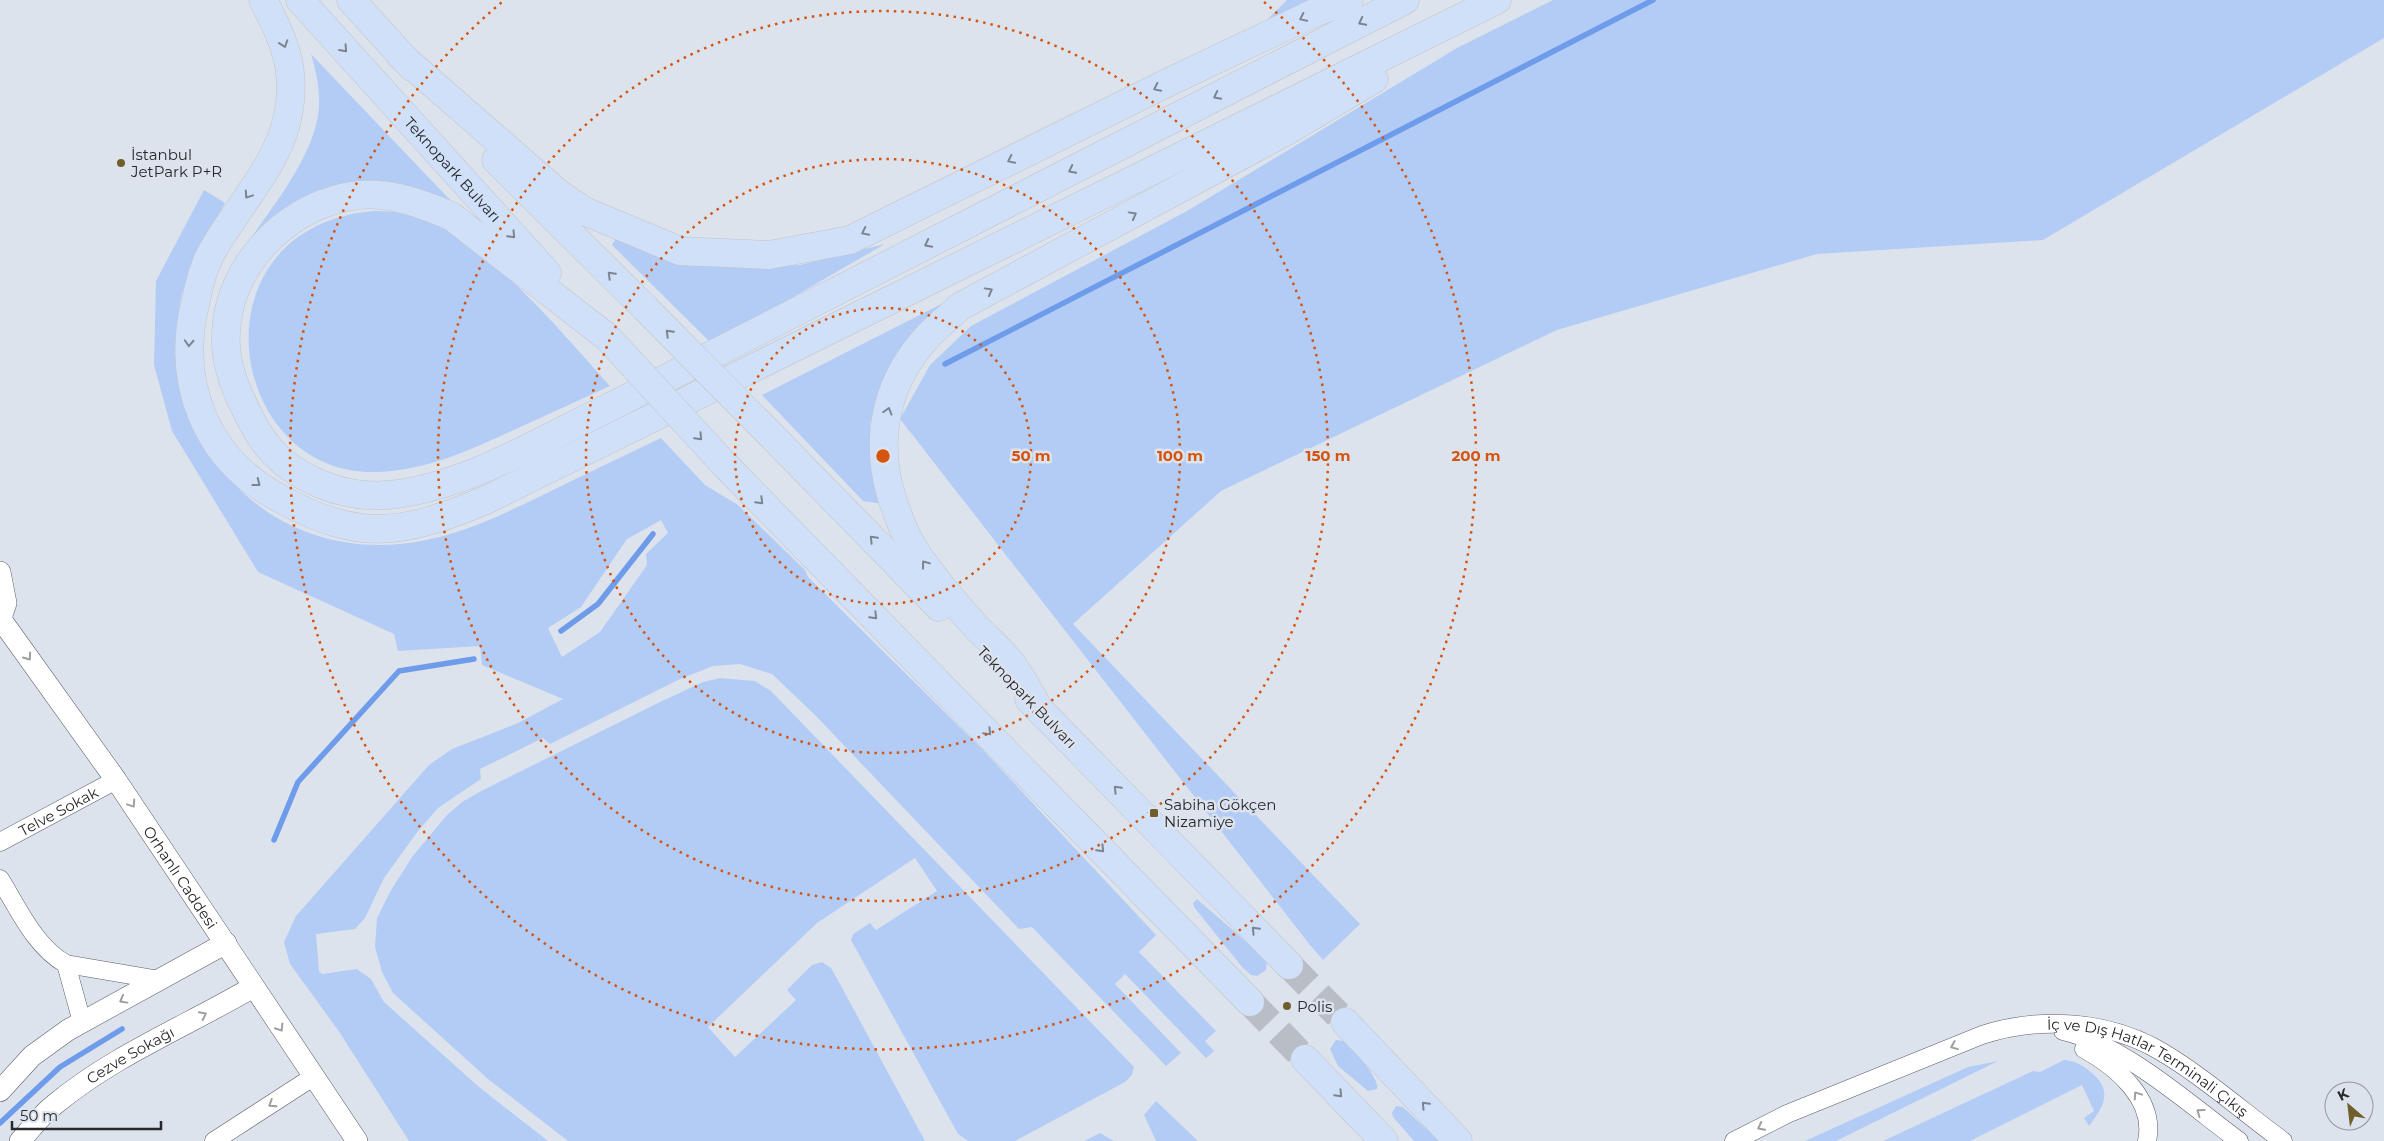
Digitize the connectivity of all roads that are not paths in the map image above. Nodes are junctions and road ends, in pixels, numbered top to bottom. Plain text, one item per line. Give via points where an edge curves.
1 (263, 0) edge
2 (300, 0) edge
3 (351, 0) edge
4 (1348, 0) edge
5 (1405, 0) edge
6 (1496, 0) edge
7 (1509, 0) edge
8 (400, 54) junction
9 (607, 337) junction
10 (1, 573) edge
11 (0, 619) edge
12 (1041, 712) junction
13 (116, 780) junction
14 (0, 842) edge
15 (0, 879) edge
16 (226, 943) junction
17 (66, 964) junction
18 (1289, 965) tunnel mouth
19 (160, 980) junction
20 (253, 987) junction
21 (1250, 1002) tunnel mouth
22 (82, 1022) junction
23 (1345, 1022) tunnel mouth
24 (2000, 1029) junction
25 (1305, 1059) tunnel mouth
26 (313, 1077) junction
27 (0, 1091) edge
28 (20, 1141) edge
29 (214, 1141) edge
30 (357, 1141) edge
31 (1384, 1141) edge
32 (1458, 1141) edge
33 (1734, 1141) edge
34 (2147, 1141) edge
35 (2240, 1141) edge
36 (2283, 1141) edge

1 -> 6 highway via 287,50 290,71 288,116 273,155 209,257 192,313 188,344 192,387 210,433 239,469 256,483 275,497 326,521 368,530 394,529 424,522 486,500
2 -> 9 highway, Teknopark Bulvarı
3 - 8 highway
4 -> 8 highway via 1178,78 850,240 769,255 680,251 584,211 558,193
5 -> 9 highway via 612,406 495,463 437,486 386,496 364,495 322,485 281,460 266,444 240,399 226,357 229,309 250,261 263,244 300,214 347,196 398,197 451,216
12 -> 7 highway via 1011,663 955,602 917,553 895,508 887,482 882,439 894,390 909,363 930,335 961,306 1285,132
12 -> 8 highway, Teknopark Bulvarı, bridge via 510,174
9 -> 21 highway, bridge via 726,466
10 - 11 street via 6,604
11 -> 13 street, Orhanlı Caddesi
18 -> 12 highway, Teknopark Bulvarı
13 - 14 street, Telve Sokak
13 -> 16 street, Orhanlı Caddesi
15 - 17 street via 44,946
16 - 19 street
16 - 20 street, Orhanlı Caddesi
17 - 19 street
17 - 22 street
19 -> 22 street
20 -> 26 street, Orhanlı Caddesi
28 -> 20 street, Cezve Sokağı via 52,1106 84,1082 142,1046
22 - 27 street via 32,1056
32 -> 23 highway
24 -> 33 street, İç ve Dış Hatlar Terminali Çıkış via 1787,1114
34 -> 24 street via 2149,1124 2138,1094 2100,1058 2056,1035
35 -> 24 street, İç ve Dış Hatlar Terminali Çıkış via 2145,1072 2097,1043 2057,1029
24 - 36 street, İç ve Dış Hatlar Terminali Çıkış via 2039,1023 2090,1026 2137,1040 2172,1059
25 -> 31 highway
26 -> 29 street
26 - 30 street, Orhanlı Caddesi

